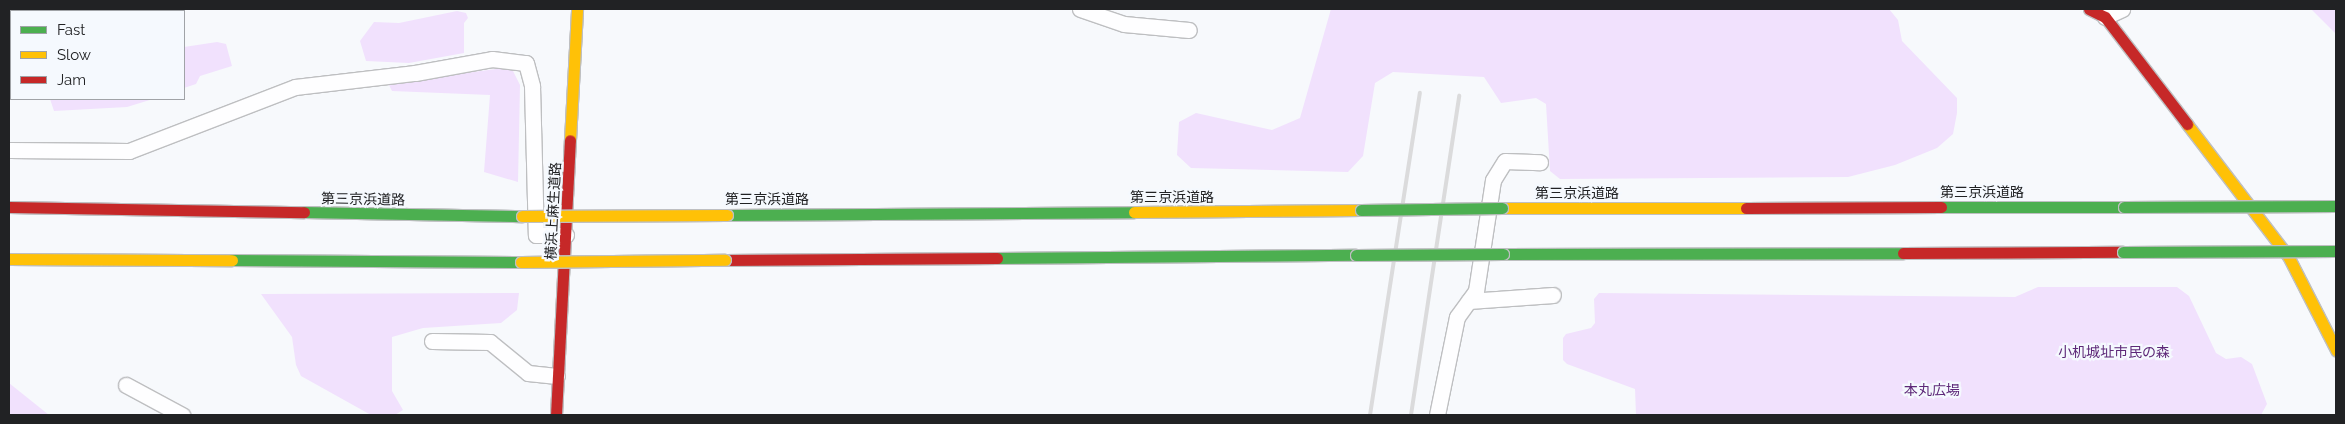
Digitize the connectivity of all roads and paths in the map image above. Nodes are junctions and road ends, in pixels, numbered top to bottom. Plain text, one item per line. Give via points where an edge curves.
1 (577, 9) edge
2 (1080, 9) edge
3 (2089, 9) edge
4 (2122, 9) edge
5 (2104, 18) junction
6 (1189, 30) dead end
7 (9, 150) edge
8 (1540, 162) dead end
9 (2336, 206) edge
10 (9, 208) edge
11 (566, 235) junction
12 (2336, 251) edge
13 (9, 259) edge
14 (1553, 294) dead end
15 (1469, 301) junction
16 (432, 341) dead end
17 (2336, 350) edge
18 (557, 376) junction
19 (126, 384) dead end
20 (182, 415) edge
21 (556, 415) edge
22 (1437, 415) edge

1 - 11 main road, 横浜上麻生道路
2 - 6 street via 1124,24
3 - 5 main road
4 - 5 street
5 - 17 main road via 2288,256
7 - 11 street via 129,151 295,87 416,73 492,58 526,63 532,86 536,234
8 - 15 street via 1505,161 1493,180 1476,291
9 - 10 main road, 第三京浜道路, bridge via 1502,208 522,216
11 - 18 main road, 横浜上麻生道路
12 - 13 main road, bridge via 521,262
14 - 15 street
15 - 22 street via 1457,317
16 - 18 street via 490,342 528,373
18 - 21 main road, 横浜上麻生道路
19 - 20 street

